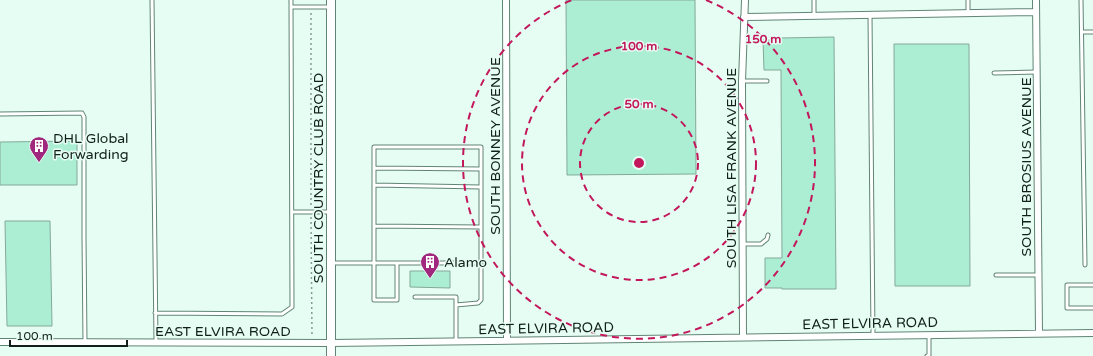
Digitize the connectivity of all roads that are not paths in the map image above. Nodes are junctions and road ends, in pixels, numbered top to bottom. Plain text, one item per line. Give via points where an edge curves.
1 (152, 0) edge
2 (291, 0) edge
3 (506, 0) edge
4 (745, 0) edge
5 (814, 0) edge
6 (968, 0) edge
7 (1036, 0) edge
8 (1081, 0) edge
9 (332, 4) edge
10 (291, 7) junction
11 (1036, 12) junction
12 (968, 14) junction
13 (870, 15) junction
14 (814, 16) junction
15 (744, 17) junction
16 (1082, 32) junction
17 (1093, 32) edge
18 (1037, 72) junction
19 (994, 73) dead end
20 (742, 81) junction
21 (767, 81) dead end
22 (0, 114) edge
23 (374, 168) junction
24 (481, 169) junction
25 (374, 185) junction
26 (481, 187) junction
27 (292, 212) junction
28 (331, 212) junction
29 (374, 226) junction
30 (481, 227) junction
31 (768, 235) dead end
32 (743, 244) junction
33 (331, 263) junction
34 (374, 263) junction
35 (397, 263) junction
36 (481, 263) junction
37 (1085, 264) dead end
38 (996, 275) dead end
39 (1038, 275) junction
40 (1093, 285) edge
41 (415, 297) dead end
42 (456, 305) junction
43 (1093, 308) edge
44 (155, 313) junction
45 (1039, 333) junction
46 (1093, 333) edge
47 (873, 335) junction
48 (929, 335) junction
49 (743, 337) junction
50 (507, 340) junction
51 (456, 341) junction
52 (0, 342) edge
53 (85, 342) junction
54 (156, 342) junction
55 (331, 343) junction
56 (331, 356) edge
57 (927, 356) edge

1 - 44 lane
2 - 10 lane
3 - 50 street, SOUTH BONNEY AVENUE
4 - 15 street, SOUTH LISA FRANK AVENUE
5 - 14 lane
6 - 12 lane
7 - 11 street, SOUTH BROSIUS AVENUE
8 - 16 lane
9 - 10 lane
9 - 28 street, SOUTH COUNTRY CLUB ROAD
10 - 27 lane
11 - 12 street
11 - 18 street, SOUTH BROSIUS AVENUE
12 - 13 street
13 - 14 street
13 - 47 lane
14 - 15 street
15 - 20 street, SOUTH LISA FRANK AVENUE
16 - 17 lane
16 - 37 lane
18 - 19 lane
18 - 39 street, SOUTH BROSIUS AVENUE
20 - 21 lane
20 - 32 street, SOUTH LISA FRANK AVENUE
22 - 53 lane via 82,113 84,117
23 - 24 lane
23 - 24 lane via 374,147 481,147
23 - 25 lane
24 - 26 lane
25 - 26 lane
25 - 29 lane
26 - 30 lane
27 - 28 lane
27 - 44 lane via 292,307 282,314
28 - 33 street, SOUTH COUNTRY CLUB ROAD
29 - 30 lane
29 - 34 lane
30 - 36 lane
31 - 32 lane via 768,239 761,244
32 - 49 street, SOUTH LISA FRANK AVENUE
33 - 34 lane
33 - 55 street, SOUTH COUNTRY CLUB ROAD
34 - 35 lane
34 - 35 lane via 374,300 397,300
35 - 36 lane
36 - 42 lane via 481,300 478,303
38 - 39 lane
39 - 45 street, SOUTH BROSIUS AVENUE
40 - 43 lane via 1067,285 1067,308
41 - 42 lane via 456,297
42 - 51 lane
44 - 54 lane
45 - 46 street, EAST ELVIRA ROAD
45 - 48 street, EAST ELVIRA ROAD
47 - 48 street, EAST ELVIRA ROAD
47 - 49 street, EAST ELVIRA ROAD
48 - 57 lane
49 - 50 street, EAST ELVIRA ROAD
50 - 51 street, EAST ELVIRA ROAD
51 - 55 street, EAST ELVIRA ROAD
52 - 53 street, EAST ELVIRA ROAD
53 - 54 street, EAST ELVIRA ROAD
54 - 55 street, EAST ELVIRA ROAD
55 - 56 street, SOUTH COUNTRY CLUB ROAD

